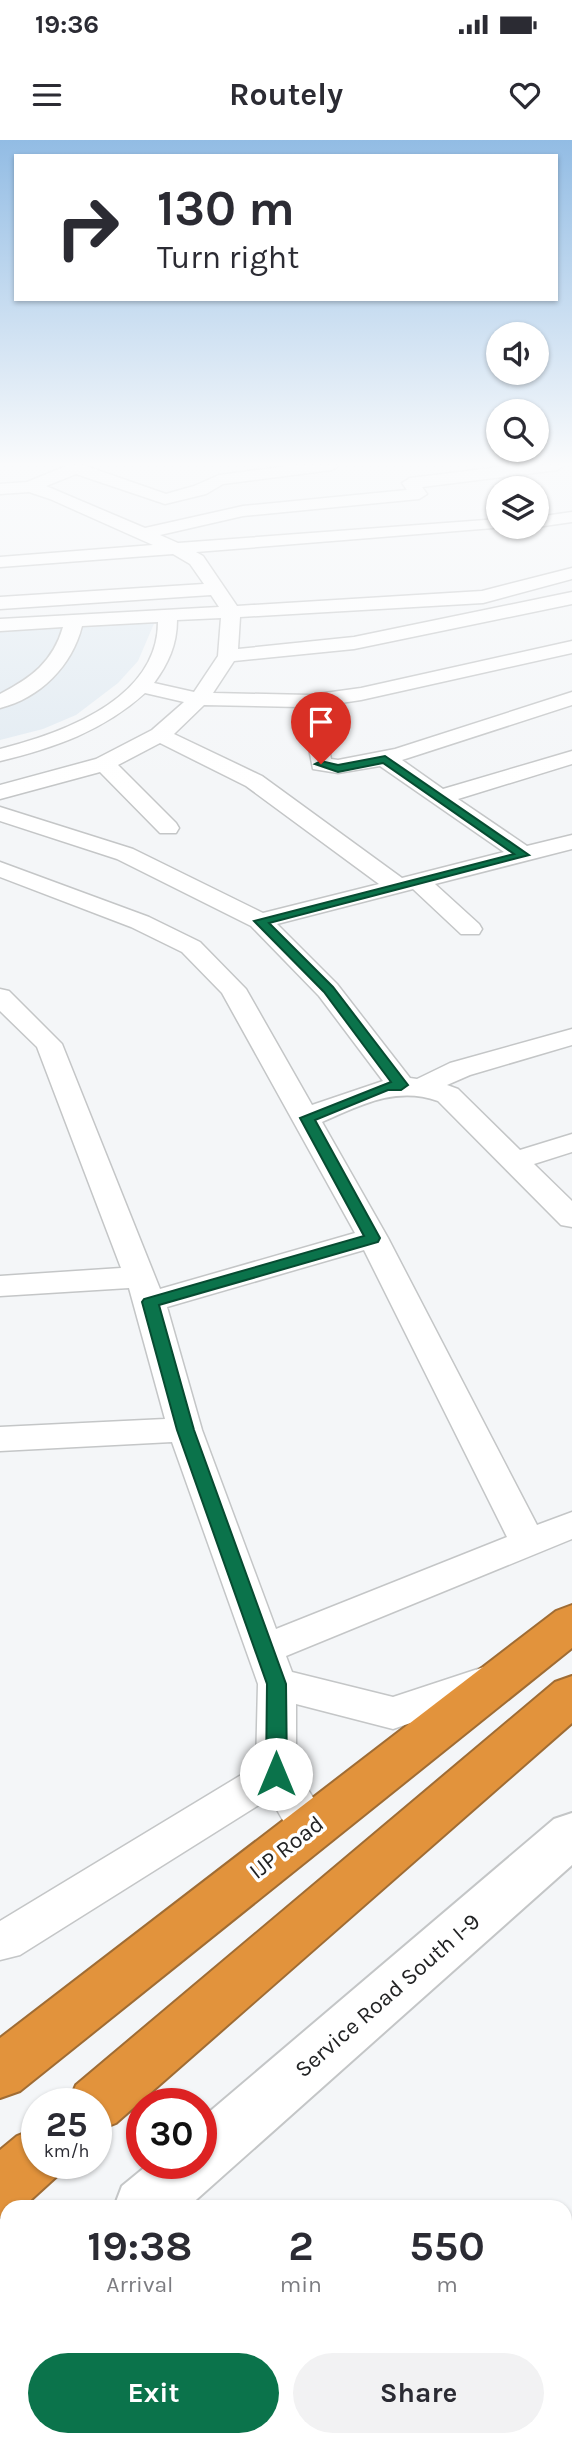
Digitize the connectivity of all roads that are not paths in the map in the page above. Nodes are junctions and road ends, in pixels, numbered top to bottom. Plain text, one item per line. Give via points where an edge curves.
1 (205, 573) edge
2 (572, 573) edge
3 (216, 589) junction
4 (572, 598) edge
5 (0, 603) edge
6 (230, 611) junction
7 (167, 616) junction
8 (74, 621) junction
9 (0, 625) edge
10 (572, 647) edge
11 (228, 656) junction
12 (139, 686) junction
13 (572, 698) edge
14 (200, 699) junction
15 (310, 701) junction
16 (0, 702) edge
17 (160, 735) junction
18 (0, 755) edge
19 (572, 757) edge
20 (385, 759) junction
21 (104, 764) junction
22 (0, 792) edge
23 (440, 797) junction
24 (0, 814) edge
25 (168, 828) dead end
26 (561, 846) edge
27 (523, 855) junction
28 (572, 864) edge
29 (0, 869) edge
30 (409, 885) junction
31 (260, 921) junction
32 (470, 929) dead end
33 (0, 998) edge
34 (572, 1037) edge
35 (413, 1085) junction
36 (307, 1118) junction
37 (572, 1143) edge
38 (514, 1161) junction
39 (572, 1218) edge
40 (373, 1238) junction
41 (0, 1286) edge
42 (144, 1290) junction
43 (185, 1430) junction
44 (0, 1439) edge
45 (572, 1525) edge
46 (528, 1543) junction
47 (572, 1623) edge
48 (270, 1667) junction
49 (505, 1675) junction
50 (572, 1695) edge
51 (276, 1774) junction
52 (311, 1827) junction
53 (572, 1834) edge
54 (0, 1941) edge
55 (0, 2072) edge
56 (112, 2090) edge
57 (217, 2142) edge
58 (21, 2170) edge
59 (175, 2179) edge
60 (0, 2188) edge
61 (151, 2200) edge

1 - 3 street
2 - 6 street via 483,597
3 - 5 street
3 - 6 street
4 - 11 street via 354,643
6 - 7 street
6 - 11 street
7 - 8 street
7 - 12 street via 165,644
8 - 9 street
8 - 16 street via 48,676
10 - 15 street
11 - 14 street
12 - 14 street
12 - 18 street via 120,705 84,728
13 - 20 street
14 - 15 street
14 - 17 street
15 - 20 street via 321,764 338,769
17 - 21 street
17 - 30 street via 254,781
19 - 23 street
20 - 23 street
21 - 22 street
21 - 25 street
23 - 27 street
24 - 31 street via 125,854
26 - 27 street
26 - 28 street
27 - 30 street
29 - 36 street via 140,922 191,947 233,989
30 - 31 street
30 - 32 street
31 - 35 street
33 - 42 street via 49,1044
34 - 35 street
35 - 36 street via 386,1086
35 - 38 street via 448,1095
36 - 40 street
37 - 38 street
38 - 39 street
40 - 42 street
40 - 46 street
41 - 42 street
42 - 43 street
43 - 44 street
43 - 48 street
45 - 46 street
46 - 48 street
47 - 49 highway, IJP Road
48 - 49 street via 393,1713
48 - 51 street
49 - 52 highway, IJP Road
50 - 56 highway
51 - 52 street
51 - 54 street
52 - 55 highway, IJP Road
53 - 57 street, Service Road South I-9
58 - 60 highway
59 - 61 street

